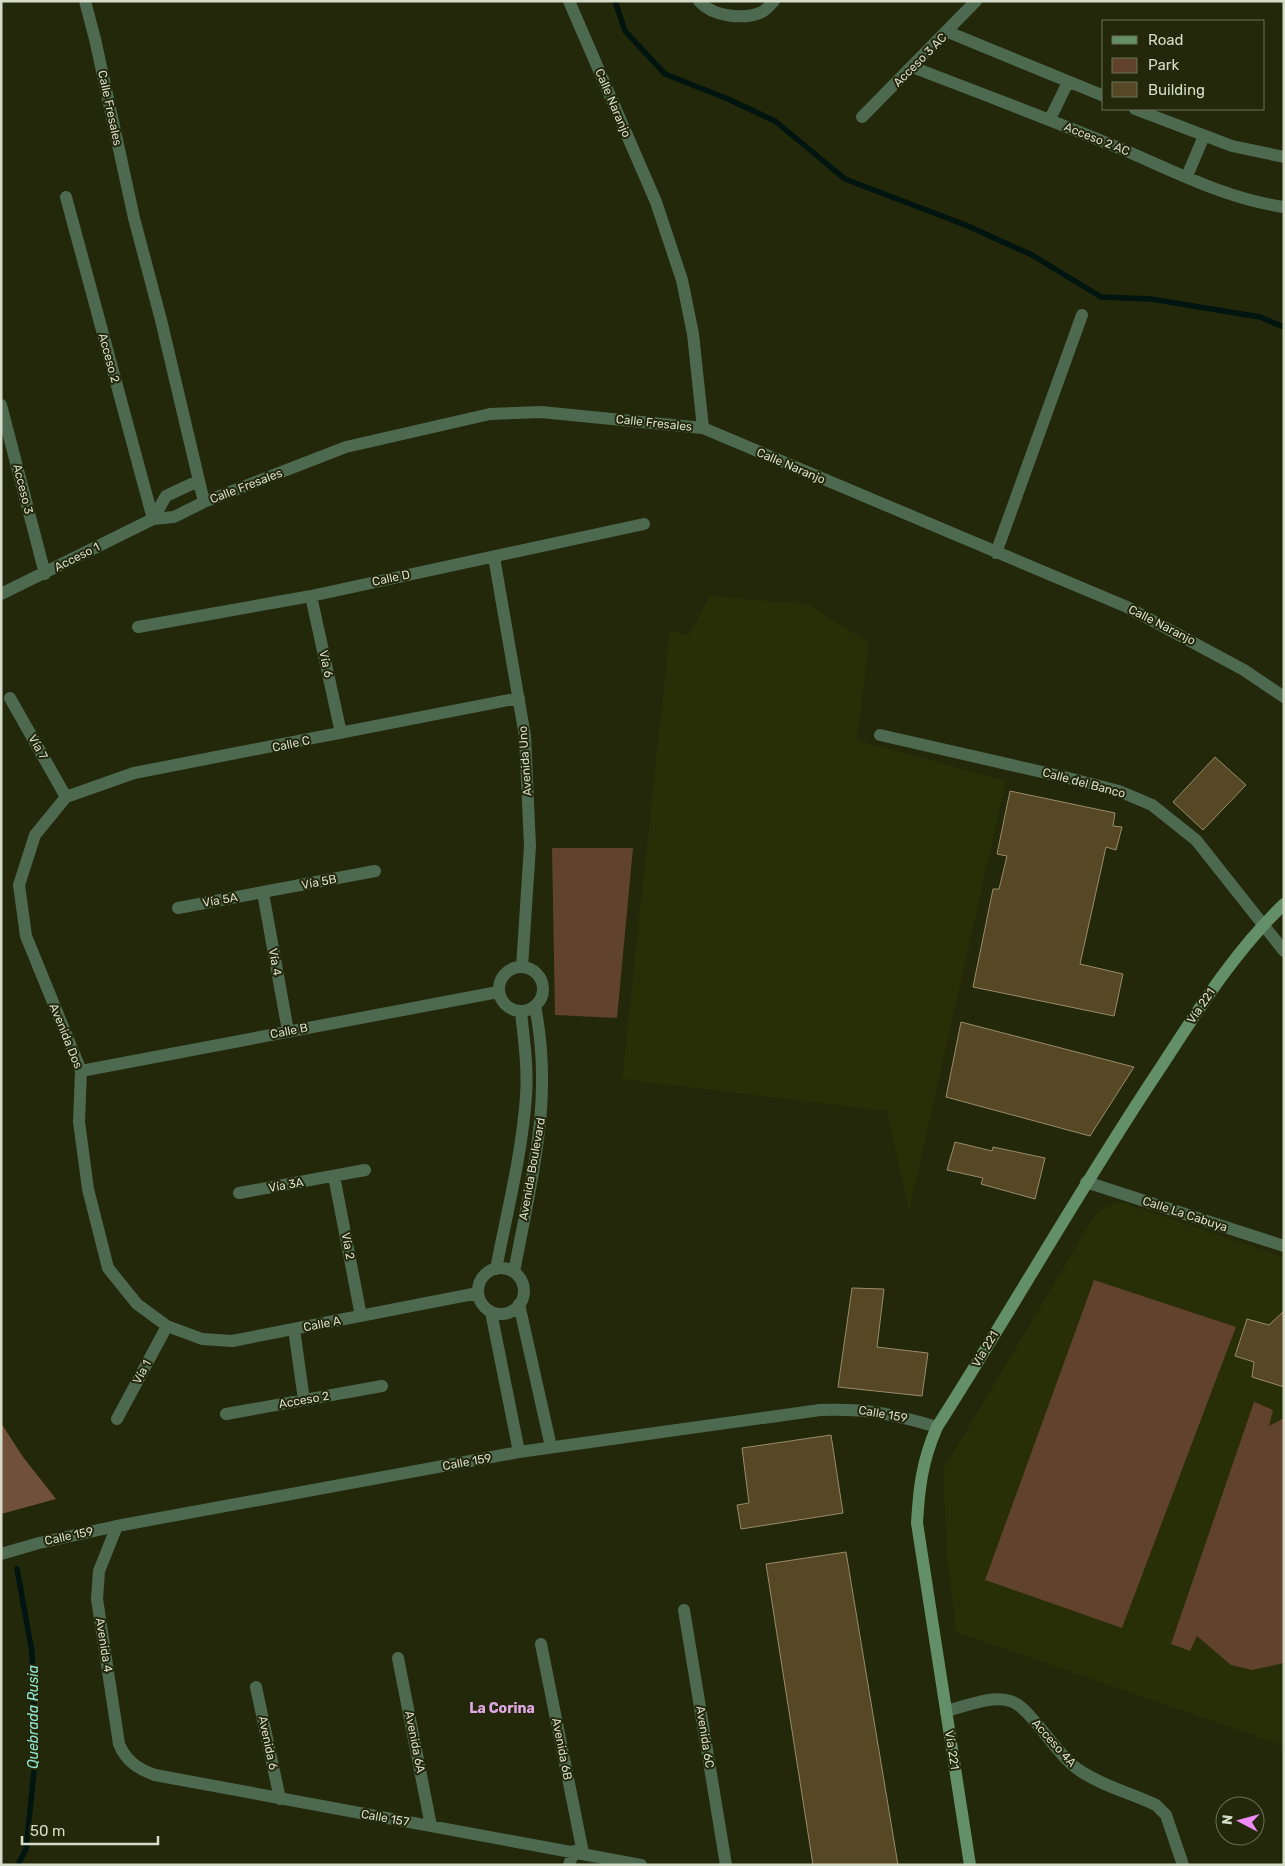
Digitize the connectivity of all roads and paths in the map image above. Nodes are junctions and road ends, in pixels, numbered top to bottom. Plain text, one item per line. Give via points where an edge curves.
1 (85, 1) edge
2 (569, 1) edge
3 (699, 1) edge
4 (774, 1) edge
5 (976, 1) edge
6 (948, 32) junction
7 (912, 67) junction
8 (1068, 82) junction
9 (1102, 95) edge
10 (1138, 110) edge
11 (862, 117) dead end
12 (1050, 120) junction
13 (1204, 136) junction
14 (1284, 157) edge
15 (1187, 176) junction
16 (66, 197) dead end
17 (1284, 207) edge
18 (1082, 315) dead end
19 (1, 405) edge
20 (703, 428) junction
21 (198, 481) junction
22 (204, 502) junction
23 (152, 519) junction
24 (644, 524) dead end
25 (996, 553) junction
26 (494, 557) junction
27 (45, 574) junction
28 (1, 594) edge
29 (311, 596) junction
30 (138, 628) dead end
31 (1284, 697) edge
32 (10, 698) dead end
33 (519, 698) junction
34 (341, 733) junction
35 (880, 735) dead end
36 (66, 797) junction
37 (375, 871) dead end
38 (263, 893) junction
39 (1284, 904) edge
40 (178, 908) dead end
41 (1263, 924) junction
42 (1284, 951) edge
43 (522, 967) junction
44 (498, 992) junction
45 (535, 1006) junction
46 (521, 1012) junction
47 (288, 1031) junction
48 (80, 1071) junction
49 (365, 1170) dead end
50 (334, 1176) junction
51 (1086, 1182) junction
52 (239, 1193) dead end
53 (1284, 1246) edge
54 (496, 1268) junction
55 (514, 1272) junction
56 (478, 1293) junction
57 (519, 1304) junction
58 (491, 1312) junction
59 (361, 1316) junction
60 (167, 1326) junction
61 (294, 1329) junction
62 (382, 1386) dead end
63 (304, 1400) junction
64 (226, 1414) dead end
65 (117, 1419) dead end
66 (936, 1428) junction
67 (551, 1447) junction
68 (519, 1452) junction
69 (117, 1526) junction
70 (1, 1554) edge
71 (684, 1610) dead end
72 (541, 1644) dead end
73 (398, 1658) dead end
74 (256, 1687) dead end
75 (946, 1711) junction
76 (131, 1763) joint
77 (280, 1799) junction
78 (431, 1826) junction
79 (578, 1852) junction
80 (569, 1865) edge
81 (641, 1865) edge
82 (726, 1865) edge
83 (970, 1865) edge
84 (1183, 1865) edge

1 - 21 street, Calle Fresales
2 - 20 street, Calle Naranjo via 656,202 682,280 693,334
3 - 4 street via 730,16 747,16 764,11
5 - 6 street, Acceso 3 AC
6 - 7 street, Acceso 3 AC
6 - 8 street
7 - 11 street, Acceso 3 AC
7 - 12 street, Acceso 2 AC
8 - 9 street
8 - 12 street
10 - 13 street
12 - 15 street, Acceso 2 AC
13 - 14 street via 1232,146
13 - 15 street
15 - 17 street, Acceso 2 AC via 1247,200
16 - 23 street, Acceso 2
18 - 25 street
19 - 27 street, Acceso 3
20 - 22 street, Calle Fresales via 542,412 472,417 346,447
20 - 25 street, Calle Naranjo
21 - 22 street, Calle Fresales
21 - 23 street via 166,496
22 - 23 street, Acceso 1 via 174,517
23 - 27 street, Acceso 1
24 - 26 street, Calle D
25 - 31 street, Calle Naranjo via 1127,607 1244,670
26 - 29 street, Calle D
26 - 33 street, Avenida Uno
27 - 28 street, Acceso 1
29 - 30 street, Calle D
29 - 34 street, Vía 6
32 - 36 street, Vía 7
33 - 34 street, Calle C
33 - 43 street, Avenida Uno via 525,736 530,846
34 - 36 street, Calle C via 134,774
35 - 41 street, Calle del Banco via 1119,791 1152,805 1196,840
36 - 48 street, Avenida Dos via 35,836 19,885 26,936
37 - 38 street, Vía 5B
38 - 40 street, Vía 5A
38 - 47 street, Vía 4
39 - 41 main road, Vía 221
41 - 42 street, Calle del Banco
41 - 51 main road, Vía 221 via 1229,965
43 - 44 street via 506,972
43 - 45 street via 534,971 540,978 543,995
44 - 46 street via 502,1003
44 - 47 street, Calle B
45 - 46 street
45 - 55 street, Avenida Boulevard via 541,1035 544,1087 541,1130
46 - 54 street, Avenida Boulevard via 526,1096
47 - 48 street, Calle B
48 - 60 street, Avenida Dos via 80,1122 88,1189 108,1268 137,1304
49 - 50 street, Vía 3A
50 - 52 street, Vía 3A
50 - 59 street, Vía 2
51 - 53 street, Calle La Cabuya
51 - 66 main road, Vía 221
54 - 55 street
54 - 56 street via 479,1282
55 - 57 street via 523,1287
56 - 58 street via 482,1304
56 - 59 street, Calle A
57 - 58 street via 501,1314
57 - 67 street
58 - 68 street
59 - 61 street, Calle A
60 - 61 street, Calle A via 202,1338 232,1341
60 - 65 street, Vía 1
61 - 63 street
62 - 63 street, Acceso 2
63 - 64 street, Acceso 2
66 - 67 street, Calle 159 via 870,1410 820,1410
66 - 75 main road, Vía 221 via 926,1453 919,1486 917,1523
67 - 68 street, Calle 159
68 - 69 street, Calle 159
69 - 70 street, Calle 159
69 - 76 street, Avenida 4 via 99,1571 97,1599 119,1744
71 - 82 street, Avenida 6C
72 - 79 street, Avenida 6B
73 - 78 street, Avenida 6A
74 - 77 street, Avenida 6
75 - 83 main road, Vía 221
75 - 84 street, Acceso 4A via 992,1700 1009,1700 1023,1707 1038,1728 1078,1770 1156,1805 1166,1815
76 - 77 street, Calle 157 via 155,1776
77 - 78 street, Calle 157
78 - 79 street, Calle 157
79 - 80 street
79 - 81 street, Calle 157

